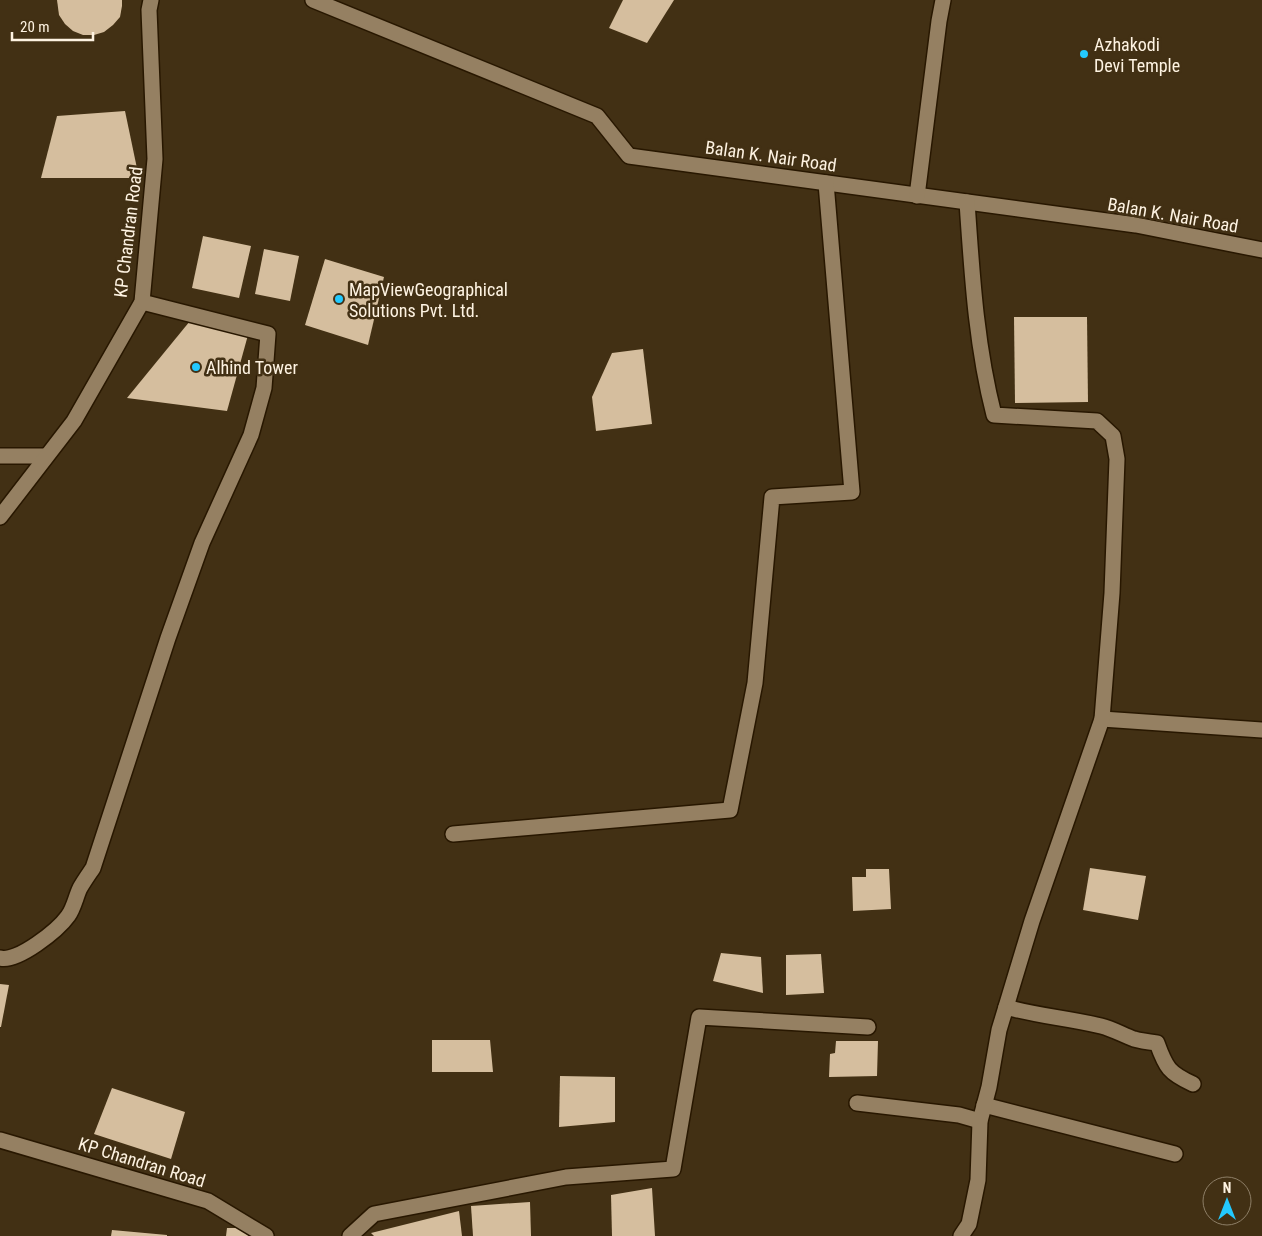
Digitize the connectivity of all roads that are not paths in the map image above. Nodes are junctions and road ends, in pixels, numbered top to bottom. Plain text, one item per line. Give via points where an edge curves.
1 (151, 0) edge
2 (313, 0) edge
3 (943, 0) edge
4 (826, 183) junction
5 (917, 196) junction
6 (967, 202) junction
7 (1262, 250) edge
8 (142, 302) junction
9 (0, 456) edge
10 (46, 456) junction
11 (0, 517) edge
12 (1102, 719) junction
13 (1262, 730) edge
14 (453, 834) dead end
15 (0, 958) edge
16 (1006, 1007) junction
17 (868, 1027) dead end
18 (1193, 1084) dead end
19 (857, 1103) dead end
20 (984, 1105) junction
21 (980, 1121) junction
22 (0, 1140) edge
23 (1176, 1154) dead end
24 (266, 1236) edge
25 (350, 1236) edge
26 (961, 1236) edge

1 - 8 street, KP Chandran Road via 155,159
2 - 4 street, Balan K. Nair Road via 597,116 630,156
3 - 5 street
4 - 5 street, Balan K. Nair Road
4 - 14 street via 852,492 772,497 755,683 730,810
5 - 6 street, Balan K. Nair Road
6 - 7 street, Balan K. Nair Road via 1136,226
6 - 12 street via 974,309 994,415 1097,421 1113,436 1117,459
8 - 10 street, KP Chandran Road via 74,420
8 - 15 street via 268,334 264,388 251,436 202,543 168,638 93,868 68,916 48,936 24,952 4,960
9 - 10 street
10 - 11 street, KP Chandran Road
12 - 13 street
12 - 16 street via 1032,921
16 - 18 street via 1100,1026 1134,1039 1157,1043 1165,1065 1177,1077
16 - 20 street via 998,1030
17 - 25 street via 699,1017 673,1169 566,1177 374,1214
19 - 21 street via 959,1115
20 - 21 street
20 - 23 street
21 - 26 street via 978,1180 969,1224
22 - 24 street, KP Chandran Road via 208,1201

